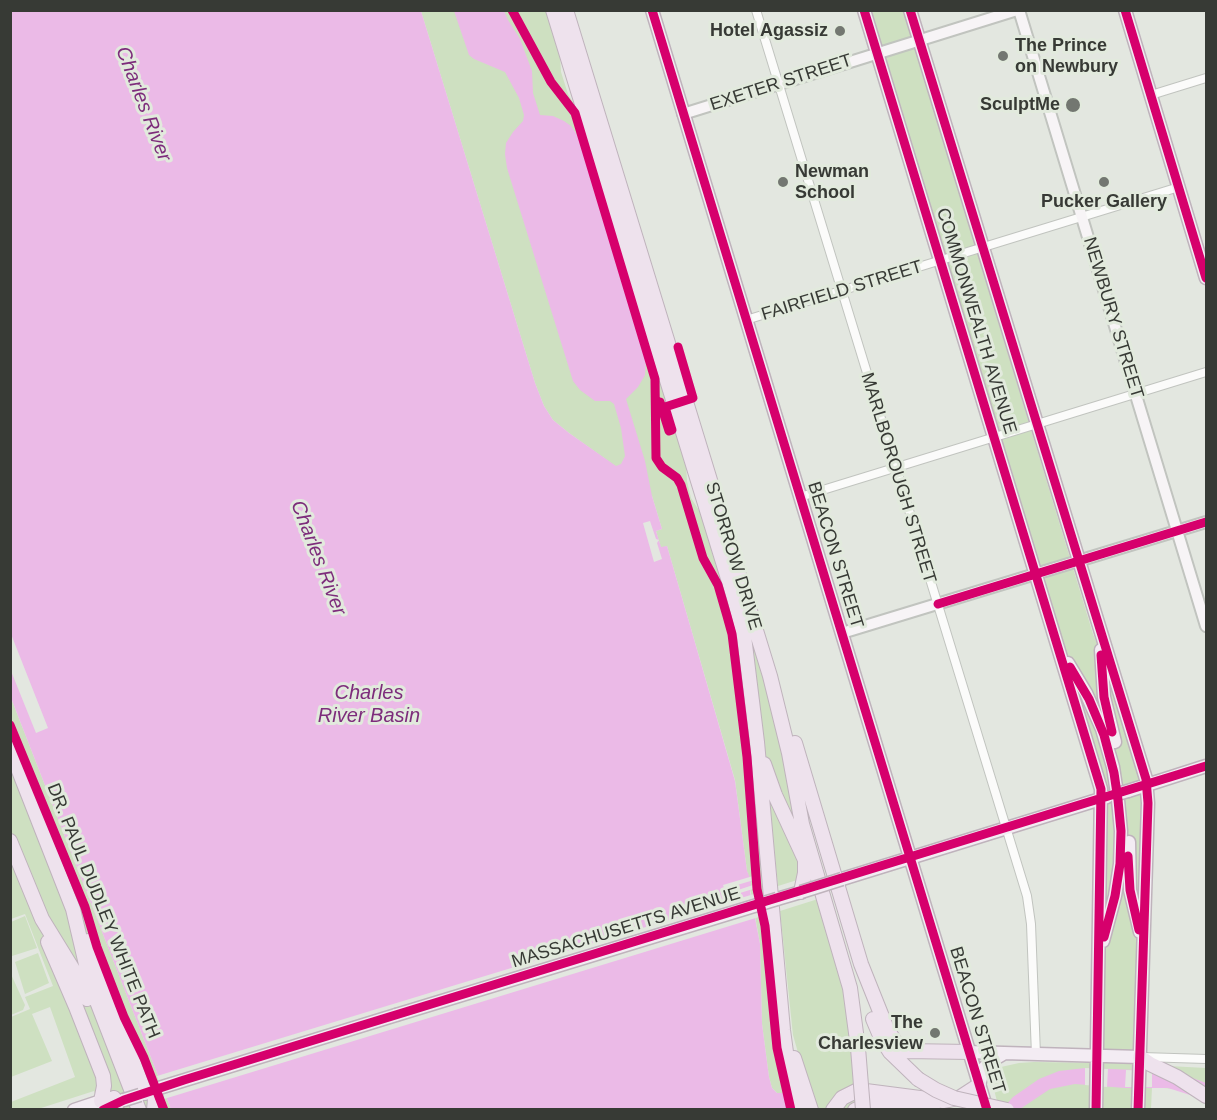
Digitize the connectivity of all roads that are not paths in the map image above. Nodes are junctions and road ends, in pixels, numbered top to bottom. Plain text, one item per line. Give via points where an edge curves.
1 (553, 10) edge
2 (567, 10) edge
3 (652, 10) edge
4 (756, 10) edge
5 (864, 10) edge
6 (910, 10) edge
7 (1018, 10) edge
8 (1125, 10) edge
9 (919, 40) junction
10 (877, 53) junction
11 (1206, 78) edge
12 (778, 84) junction
13 (1151, 95) junction
14 (683, 114) junction
15 (1179, 187) junction
16 (1082, 217) junction
17 (982, 248) junction
18 (940, 261) junction
19 (1206, 278) edge
20 (842, 291) junction
21 (746, 320) junction
22 (1206, 372) edge
23 (1136, 393) junction
24 (1036, 424) junction
25 (994, 437) junction
26 (894, 468) junction
27 (800, 497) junction
28 (1206, 522) edge
29 (1179, 531) junction
30 (1078, 561) junction
31 (1036, 574) junction
32 (938, 604) junction
33 (1096, 623) junction
34 (1206, 626) edge
35 (842, 633) junction
36 (1056, 640) junction
37 (767, 665) junction
38 (757, 742) junction
39 (10, 748) edge
40 (1206, 766) edge
41 (1147, 785) junction
42 (1108, 797) junction
43 (1005, 828) junction
44 (10, 841) edge
45 (910, 857) junction
46 (61, 879) junction
47 (801, 892) junction
48 (36, 906) junction
49 (1143, 957) junction
50 (861, 964) junction
51 (1099, 975) junction
52 (782, 1019) junction
53 (970, 1052) junction
54 (1004, 1054) junction
55 (1036, 1054) junction
56 (1206, 1059) edge
57 (1097, 1061) junction
58 (1140, 1064) junction
59 (979, 1085) junction
60 (150, 1091) junction
61 (1206, 1096) edge
62 (116, 1104) edge
63 (74, 1110) edge
64 (139, 1110) edge
65 (154, 1110) edge
66 (798, 1110) edge
67 (811, 1110) edge
68 (833, 1110) edge
69 (855, 1110) edge
70 (863, 1110) edge
71 (940, 1110) edge
72 (987, 1110) edge
73 (1007, 1110) edge
74 (1096, 1110) edge
75 (1138, 1110) edge

1 - 38 highway, STORROW DRIVE via 737,610 748,661
2 - 37 highway, STORROW DRIVE
3 - 14 main road, BEACON STREET
4 - 12 street, MARLBOROUGH STREET
5 - 10 main road, COMMONWEALTH AVENUE
6 - 9 main road, COMMONWEALTH AVENUE
7 - 9 main road, EXETER STREET
7 - 16 main road, NEWBURY STREET
8 - 13 main road
9 - 10 main road, EXETER STREET
9 - 17 main road, COMMONWEALTH AVENUE
10 - 12 main road, EXETER STREET
10 - 18 main road, COMMONWEALTH AVENUE
11 - 13 street
12 - 14 main road, EXETER STREET
12 - 20 street, MARLBOROUGH STREET
13 - 15 main road
14 - 21 main road, BEACON STREET
15 - 16 street, FAIRFIELD STREET
15 - 19 main road
16 - 17 street, FAIRFIELD STREET
16 - 23 main road, NEWBURY STREET
17 - 18 street, FAIRFIELD STREET
17 - 24 main road, COMMONWEALTH AVENUE
18 - 20 street, FAIRFIELD STREET
18 - 25 main road, COMMONWEALTH AVENUE
20 - 21 street, FAIRFIELD STREET
20 - 26 street, MARLBOROUGH STREET
21 - 27 main road, BEACON STREET
22 - 23 street
23 - 24 street
23 - 29 main road, NEWBURY STREET
24 - 25 street
24 - 30 main road, COMMONWEALTH AVENUE
25 - 26 street
25 - 31 main road, COMMONWEALTH AVENUE
26 - 27 street
26 - 32 street, MARLBOROUGH STREET
27 - 35 main road, BEACON STREET
28 - 29 main road
29 - 30 main road
29 - 34 main road, NEWBURY STREET
30 - 31 main road
30 - 33 main road, COMMONWEALTH AVENUE
31 - 32 main road
31 - 36 main road, COMMONWEALTH AVENUE
32 - 35 main road
32 - 43 street, MARLBOROUGH STREET
33 - 41 main road, COMMONWEALTH AVENUE
33 - 49 main road, COMMONWEALTH AVENUE via 1105,704 1125,787 1130,890
35 - 45 main road, BEACON STREET
36 - 42 main road, COMMONWEALTH AVENUE
36 - 51 main road, COMMONWEALTH AVENUE via 1097,717 1117,789 1119,870
37 - 50 highway via 781,698
37 - 70 highway, STORROW DRIVE, bridge via 802,824 850,988
38 - 47 highway via 806,862
38 - 52 highway, STORROW DRIVE
39 - 46 highway
40 - 41 main road, MASSACHUSETTS AVENUE
41 - 42 main road, MASSACHUSETTS AVENUE, bridge
41 - 49 main road, COMMONWEALTH AVENUE
42 - 43 main road, MASSACHUSETTS AVENUE
42 - 51 main road, COMMONWEALTH AVENUE
43 - 45 main road, MASSACHUSETTS AVENUE
43 - 55 street, MARLBOROUGH STREET via 1030,909
44 - 48 highway
45 - 47 main road, MASSACHUSETTS AVENUE, bridge
45 - 53 main road, BEACON STREET
46 - 60 highway
46 - 64 highway via 77,921 91,986
47 - 60 main road, MASSACHUSETTS AVENUE, bridge
48 - 62 highway via 104,1089
48 - 62 highway via 83,988
49 - 58 main road, COMMONWEALTH AVENUE
50 - 53 highway via 884,1023 899,1047 912,1052
50 - 73 highway, bridge via 871,1015 897,1060 936,1090
51 - 57 main road, COMMONWEALTH AVENUE
52 - 66 highway, STORROW DRIVE
52 - 67 highway
53 - 54 main road
53 - 59 main road, BEACON STREET
54 - 55 main road
54 - 59 main road via 984,1068
55 - 57 main road
56 - 58 street
57 - 58 main road
57 - 74 main road, COMMONWEALTH AVENUE
58 - 61 highway via 1155,1066
58 - 75 main road, COMMONWEALTH AVENUE
59 - 68 highway via 967,1095 951,1100 858,1090 842,1098
59 - 72 main road, BEACON STREET
60 - 62 main road, MASSACHUSETTS AVENUE, bridge
60 - 65 highway
62 - 63 main road, MASSACHUSETTS AVENUE
69 - 71 highway via 878,1103

